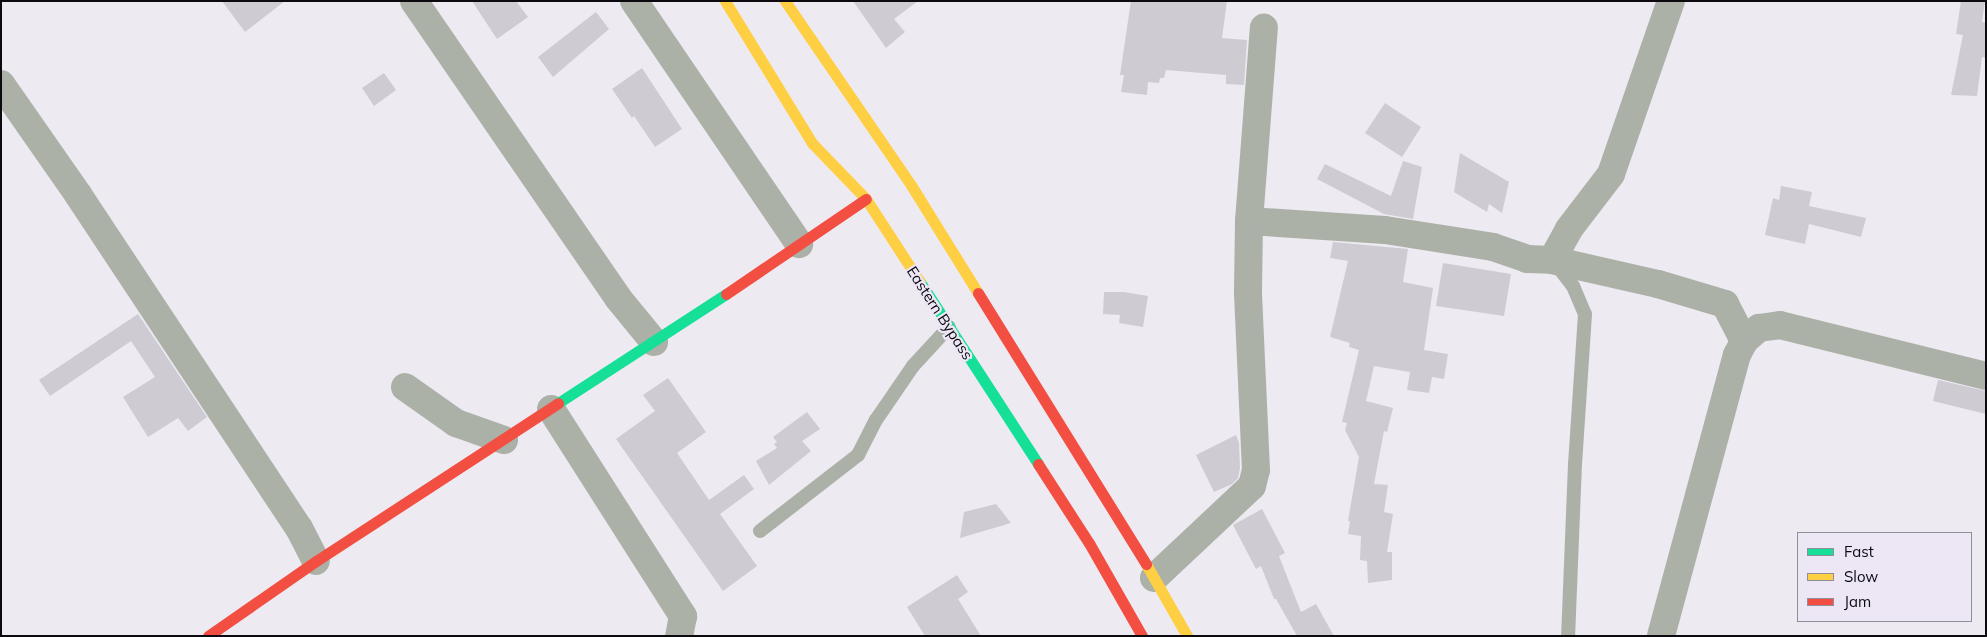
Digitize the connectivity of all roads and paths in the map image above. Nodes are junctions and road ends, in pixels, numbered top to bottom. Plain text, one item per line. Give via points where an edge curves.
1 (414, 1) edge
2 (634, 1) edge
3 (725, 1) edge
4 (785, 1) edge
5 (1671, 1) edge
6 (1264, 28) dead end
7 (1, 84) edge
8 (866, 199) junction
9 (1249, 220) junction
10 (799, 244) junction
11 (1552, 260) junction
12 (949, 327) junction
13 (1744, 341) junction
14 (654, 342) junction
15 (1986, 376) edge
16 (405, 387) dead end
17 (551, 409) junction
18 (504, 440) junction
19 (760, 530) dead end
20 (316, 561) junction
21 (1154, 578) junction
22 (208, 636) edge
23 (679, 636) edge
24 (1142, 636) edge
25 (1187, 636) edge
26 (1568, 636) edge
27 (1661, 636) edge

1 - 14 street via 618,298
2 - 10 street
3 - 8 main road, Eastern Bypass via 812,143
4 - 21 main road via 911,185
5 - 11 street via 1611,174 1569,229
6 - 9 street
7 - 20 street via 288,511
8 - 10 main road
8 - 12 main road, Eastern Bypass
9 - 11 street via 1385,230 1493,247 1527,259
9 - 21 street via 1248,292 1256,470 1252,486
10 - 14 main road
11 - 13 street via 1658,284 1725,304
11 - 26 lane via 1573,286 1584,314
12 - 19 lane via 913,366 876,420 858,455
12 - 24 main road, Eastern Bypass via 1089,543
13 - 15 street via 1759,328 1780,325
13 - 27 street via 1737,355
14 - 17 main road
16 - 18 street via 456,423
17 - 18 main road
17 - 23 street via 683,616
18 - 20 main road
20 - 22 main road
21 - 25 main road

